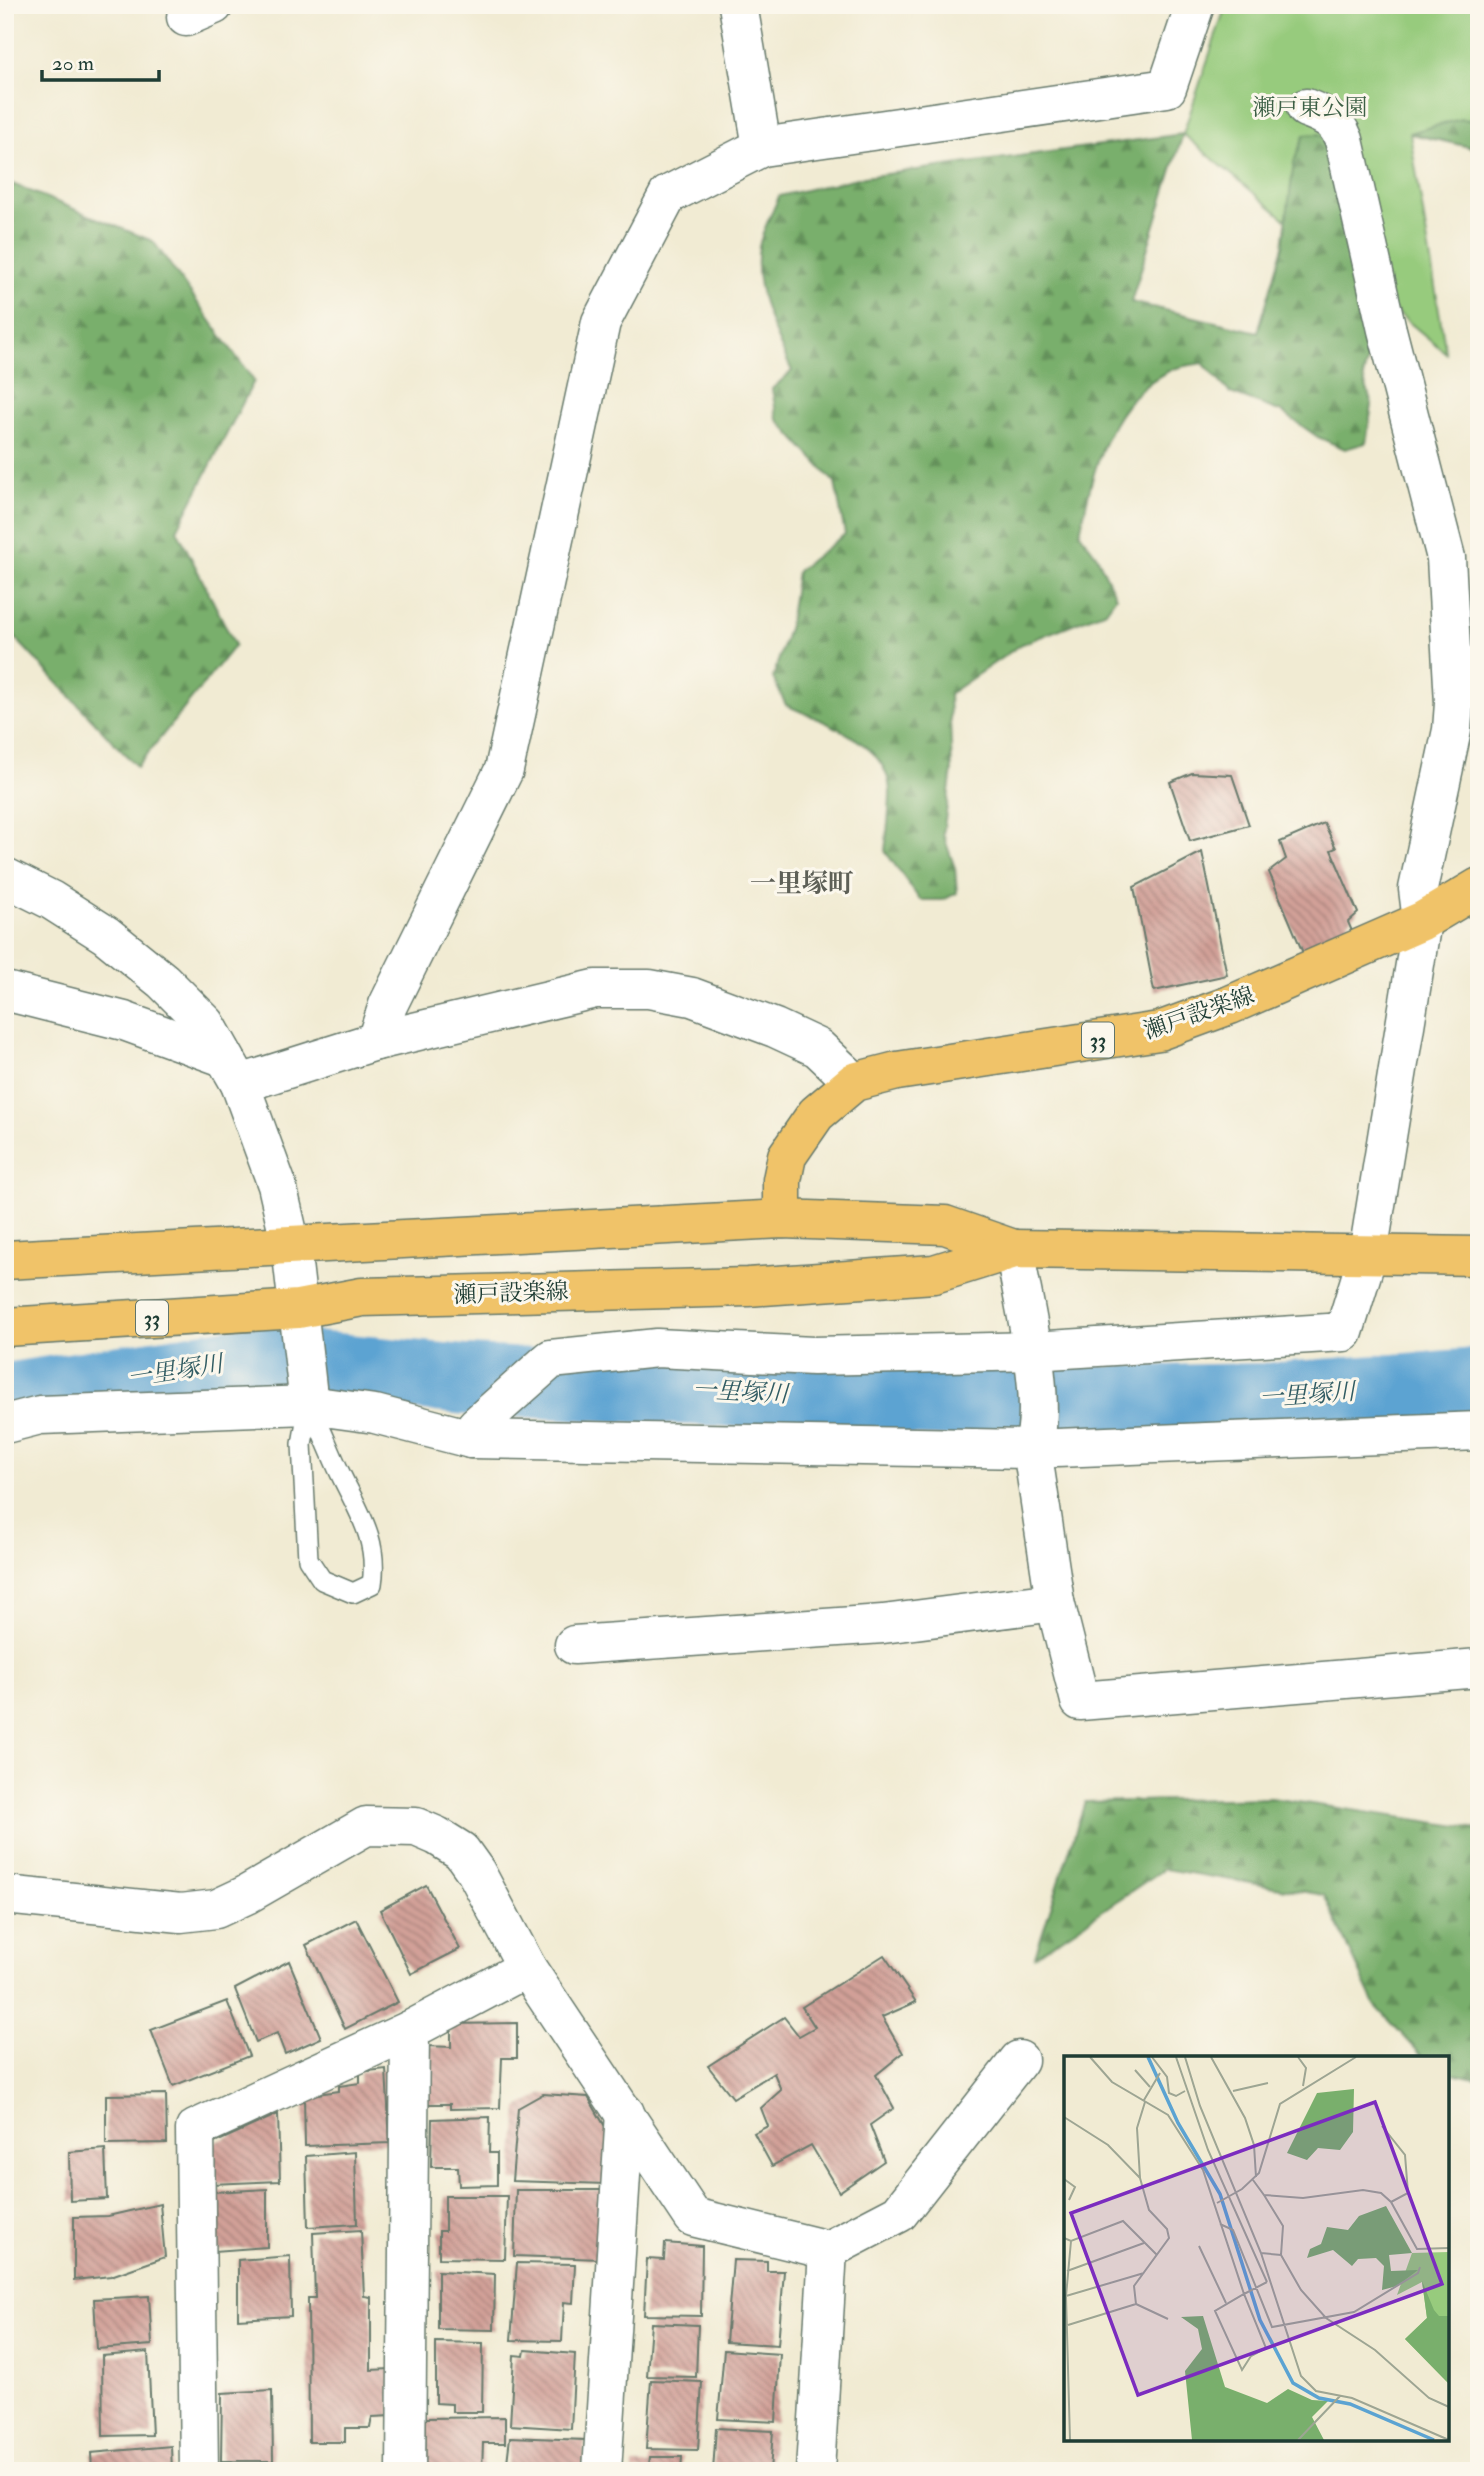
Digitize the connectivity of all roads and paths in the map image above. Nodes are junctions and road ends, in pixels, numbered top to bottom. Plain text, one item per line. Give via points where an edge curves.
1 (738, 5) edge
2 (1195, 5) edge
3 (1306, 108) dead end
4 (762, 147) junction
5 (5, 877) edge
6 (1479, 887) edge
7 (1422, 921) junction
8 (5, 991) edge
9 (376, 1041) junction
10 (231, 1071) junction
11 (854, 1083) junction
12 (782, 1219) junction
13 (291, 1247) junction
14 (1014, 1249) junction
15 (1368, 1254) junction
16 (1479, 1256) edge
17 (5, 1260) edge
18 (298, 1310) junction
19 (5, 1327) edge
20 (1033, 1362) junction
21 (309, 1401) junction
22 (5, 1424) edge
23 (1479, 1431) edge
24 (474, 1432) junction
25 (1034, 1443) junction
26 (1055, 1602) junction
27 (574, 1644) dead end
28 (1479, 1668) edge
29 (5, 1895) edge
30 (527, 1968) junction
31 (410, 2030) junction
32 (1019, 2060) dead end
33 (625, 2113) junction
34 (828, 2250) junction
35 (199, 2471) edge
36 (406, 2471) edge
37 (602, 2471) edge
38 (815, 2471) edge

1 - 4 street
2 - 4 street via 1167,88
3 - 7 street via 1338,124 1344,140 1446,558 1454,703 1418,889
4 - 9 street via 668,195 601,322 504,770 388,1005
5 - 10 street via 106,935 163,981 206,1024
6 - 7 main road, 瀬戸設楽線 / 33
7 - 11 main road, 瀬戸設楽線 / 33 via 1230,1006 1158,1031 897,1071
7 - 15 street
8 - 10 street via 124,1021
9 - 10 street
9 - 11 street via 595,989 649,989 692,997 775,1028 818,1048
10 - 13 street via 277,1185
11 - 12 main road, 瀬戸設楽線 / 33 via 816,1114 787,1156
12 - 13 main road, 瀬戸設楽線 / 33
12 - 14 main road, 瀬戸設楽線 / 33 via 945,1225
13 - 17 main road, 瀬戸設楽線 / 33
13 - 18 street
14 - 15 main road, 瀬戸設楽線 / 33
14 - 18 main road, 瀬戸設楽線 / 33 via 934,1274 748,1287 362,1297
14 - 20 street
15 - 16 main road, 瀬戸設楽線 / 33
15 - 20 street via 1344,1332
18 - 19 main road, 瀬戸設楽線 / 33
18 - 21 street
20 - 24 street via 657,1348 551,1359
20 - 25 street
21 - 21 lane via 371,1538 372,1584 353,1592 322,1580 308,1559 302,1444
21 - 22 street via 40,1415
21 - 24 street
23 - 25 street
24 - 25 street
25 - 26 street
26 - 27 street via 883,1624
26 - 28 street via 1080,1701
29 - 30 street via 181,1913 216,1909 366,1826 416,1827 461,1851
30 - 31 street
30 - 33 street
31 - 35 street via 195,2129
31 - 36 street
32 - 34 street via 899,2213
33 - 34 street via 693,2217
33 - 37 street
34 - 38 street

